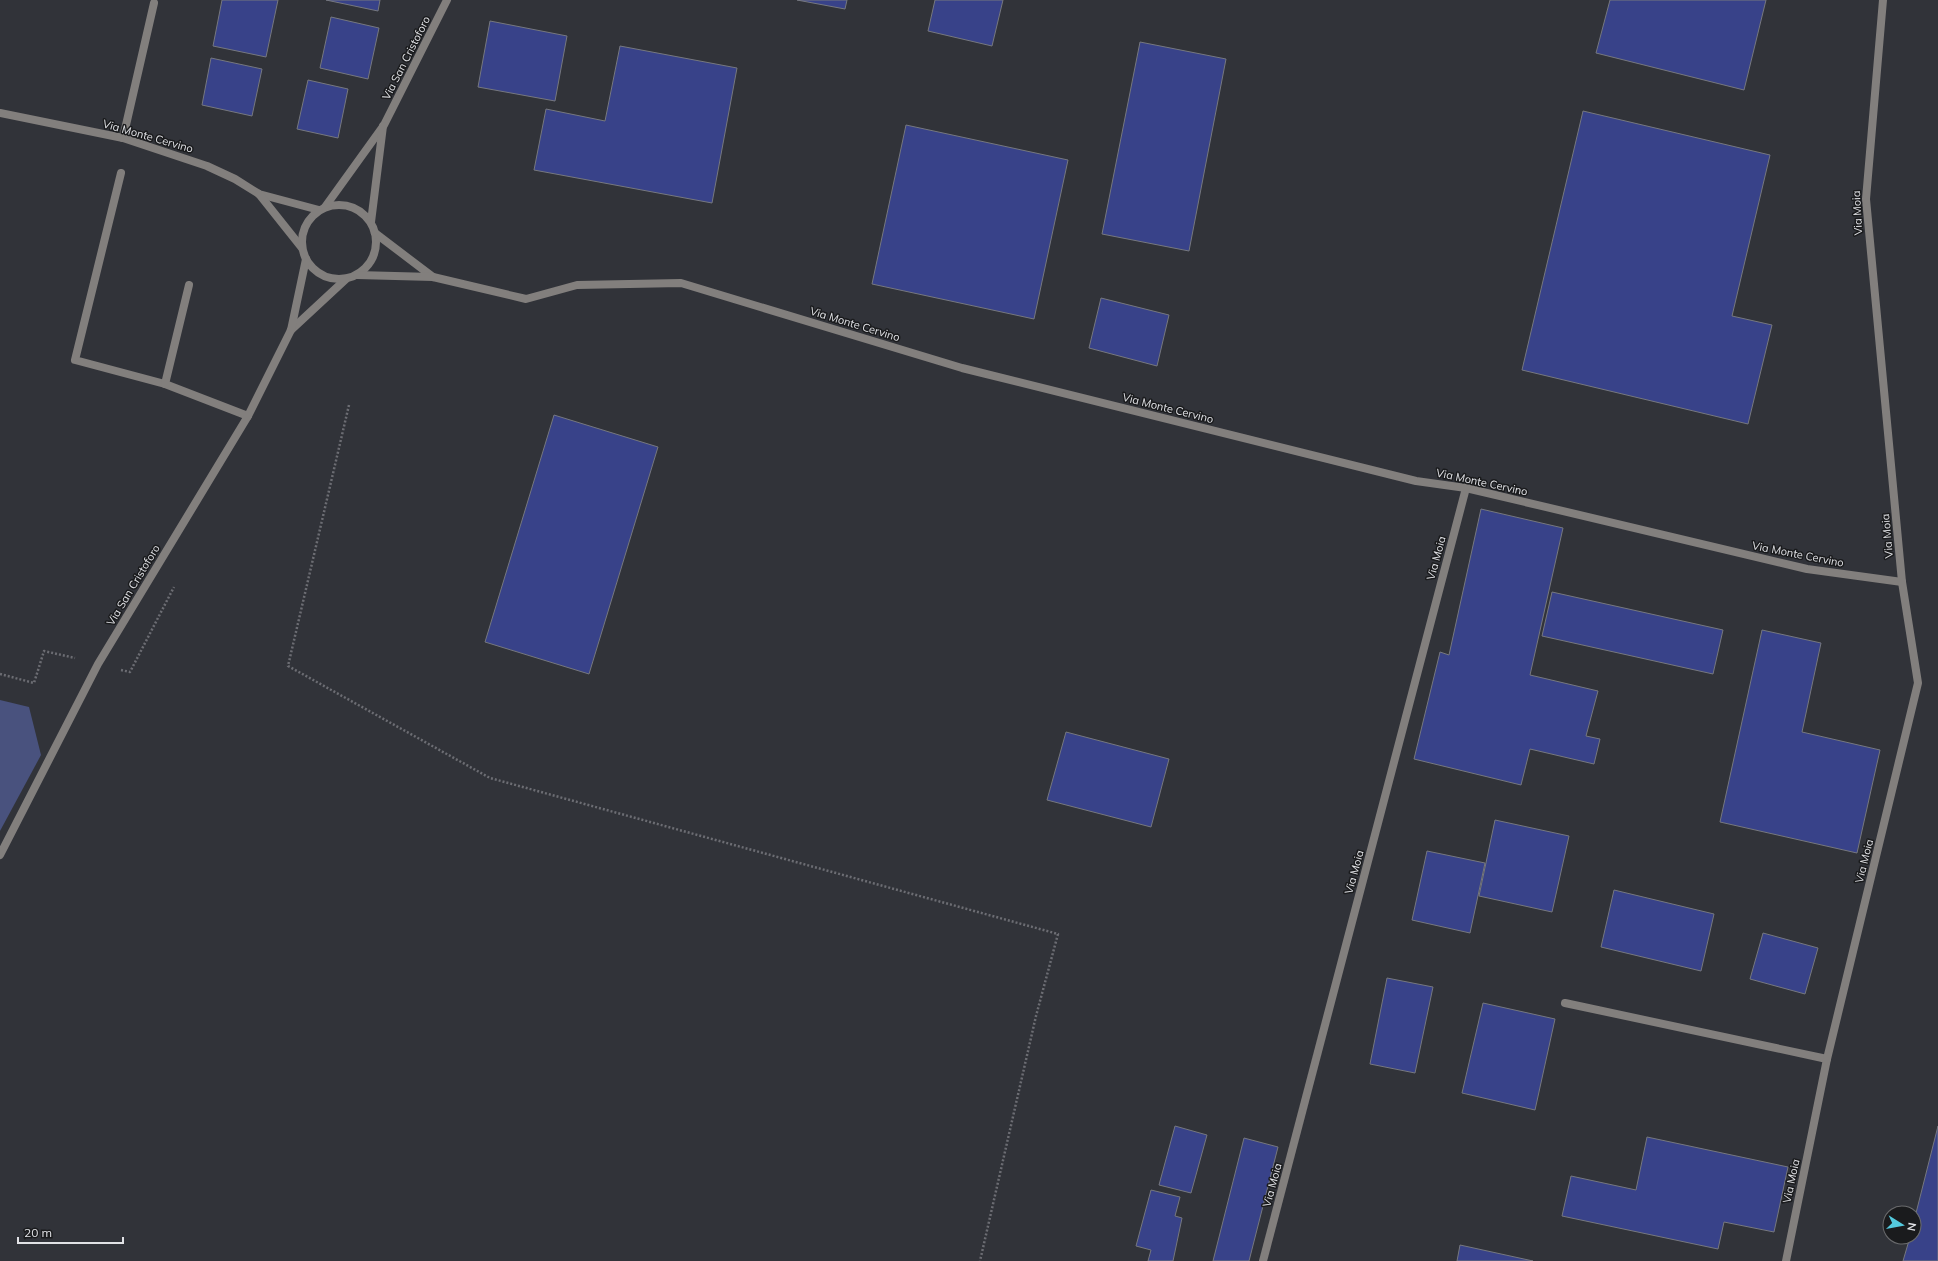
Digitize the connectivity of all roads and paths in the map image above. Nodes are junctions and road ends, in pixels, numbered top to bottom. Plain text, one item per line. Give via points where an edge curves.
1 (447, 0) edge
2 (1883, 0) edge
3 (154, 3) dead end
4 (0, 112) edge
5 (384, 125) junction
6 (122, 138) junction
7 (121, 173) dead end
8 (259, 194) junction
9 (322, 208) junction
10 (371, 222) junction
11 (375, 233) junction
12 (302, 248) junction
13 (306, 259) junction
14 (357, 274) junction
15 (433, 277) junction
16 (346, 279) junction
17 (189, 285) dead end
18 (291, 330) junction
19 (165, 384) junction
20 (349, 405) dead end
21 (248, 416) junction
22 (1466, 488) junction
23 (1902, 582) junction
24 (0, 855) edge
25 (1565, 1003) dead end
26 (1828, 1059) junction
27 (980, 1261) edge
28 (1263, 1261) edge
29 (1786, 1261) edge

1 - 5 street, Via San Cristoforo
2 - 23 street, Via Moia via 1866,198
3 - 6 street
4 - 6 street, Via Monte Cervino
5 - 9 street, Via San Cristoforo
5 - 10 street, Via San Cristoforo
6 - 8 street, Via Monte Cervino via 207,166
7 - 19 street via 75,360
8 - 9 street, Via Monte Cervino
8 - 12 street, Via Monte Cervino
9 - 10 street via 336,204 353,207
9 - 12 street via 311,217 304,229
10 - 11 street
11 - 14 street via 373,257
11 - 15 street, Via Monte Cervino
12 - 13 street
13 - 16 street via 313,269 323,276
13 - 18 street, Via San Cristoforo
14 - 15 street, Via Monte Cervino
14 - 16 street
15 - 22 street, Via Monte Cervino via 526,299 577,285 681,283 962,368 1416,481
16 - 18 street, Via San Cristoforo
17 - 19 street
18 - 21 street, Via San Cristoforo
19 - 21 street
20 - 27 path via 288,666 490,778 1058,934 1036,1016
21 - 24 street, Via San Cristoforo via 98,664
22 - 23 street, Via Monte Cervino via 1807,569
22 - 28 street, Via Moia
23 - 26 street, Via Moia via 1918,683
25 - 26 street
26 - 29 street, Via Moia

